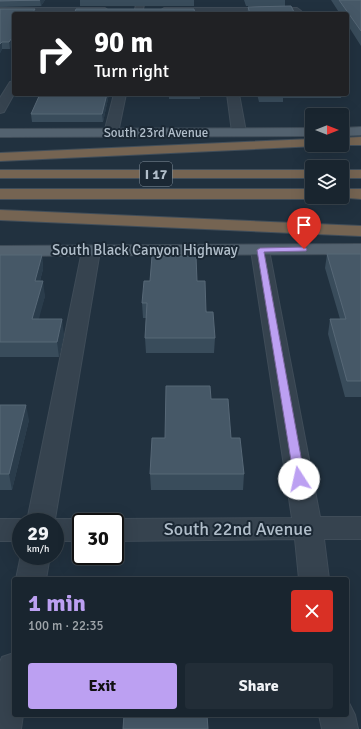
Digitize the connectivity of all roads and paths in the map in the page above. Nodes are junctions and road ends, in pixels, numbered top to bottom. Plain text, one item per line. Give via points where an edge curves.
1 (61, 0) edge
2 (141, 0) edge
3 (220, 0) edge
4 (0, 11) edge
5 (116, 11) edge
6 (297, 11) dead end
7 (27, 12) edge
8 (55, 12) edge
9 (85, 12) edge
10 (142, 12) edge
11 (222, 12) edge
12 (12, 88) edge
13 (120, 96) edge
14 (233, 96) edge
15 (0, 109) edge
16 (111, 132) junction
17 (239, 132) junction
18 (305, 132) edge
19 (349, 132) edge
20 (361, 132) edge
21 (0, 133) edge
22 (361, 141) edge
23 (349, 142) edge
24 (305, 143) edge
25 (0, 157) edge
26 (0, 174) edge
27 (305, 174) edge
28 (349, 174) edge
29 (361, 174) edge
30 (0, 194) edge
31 (305, 194) edge
32 (349, 194) edge
33 (361, 194) edge
34 (0, 215) edge
35 (361, 231) edge
36 (361, 249) edge
37 (260, 250) junction
38 (0, 251) edge
39 (91, 251) junction
40 (43, 513) edge
41 (308, 528) junction
42 (361, 528) edge
43 (0, 530) edge
44 (12, 530) edge
45 (124, 530) edge
46 (33, 565) edge
47 (31, 577) edge
48 (314, 577) edge
49 (12, 679) edge
50 (338, 717) edge
51 (3, 729) edge
52 (340, 729) edge

1 - 8 street
2 - 10 street
3 - 11 street
4 - 7 street
5 - 9 street
6 - 11 street
10 - 11 street
12 - 15 street
13 - 16 street
14 - 17 street
16 - 17 main road, South 23rd Avenue
16 - 21 main road, South 23rd Avenue
17 - 18 main road, South 23rd Avenue
19 - 20 main road
22 - 23 highway
24 - 25 highway
26 - 27 highway, I 17
28 - 29 highway
30 - 31 highway, I 17
32 - 33 highway
34 - 35 highway
36 - 37 main road, South Black Canyon Highway
37 - 39 main road, South Black Canyon Highway
37 - 41 street
38 - 39 main road, South Black Canyon Highway
39 - 40 street
41 - 42 street, South 22nd Avenue
41 - 45 street, South 22nd Avenue
41 - 48 street
43 - 44 street
46 - 47 street
49 - 51 street
50 - 52 street

